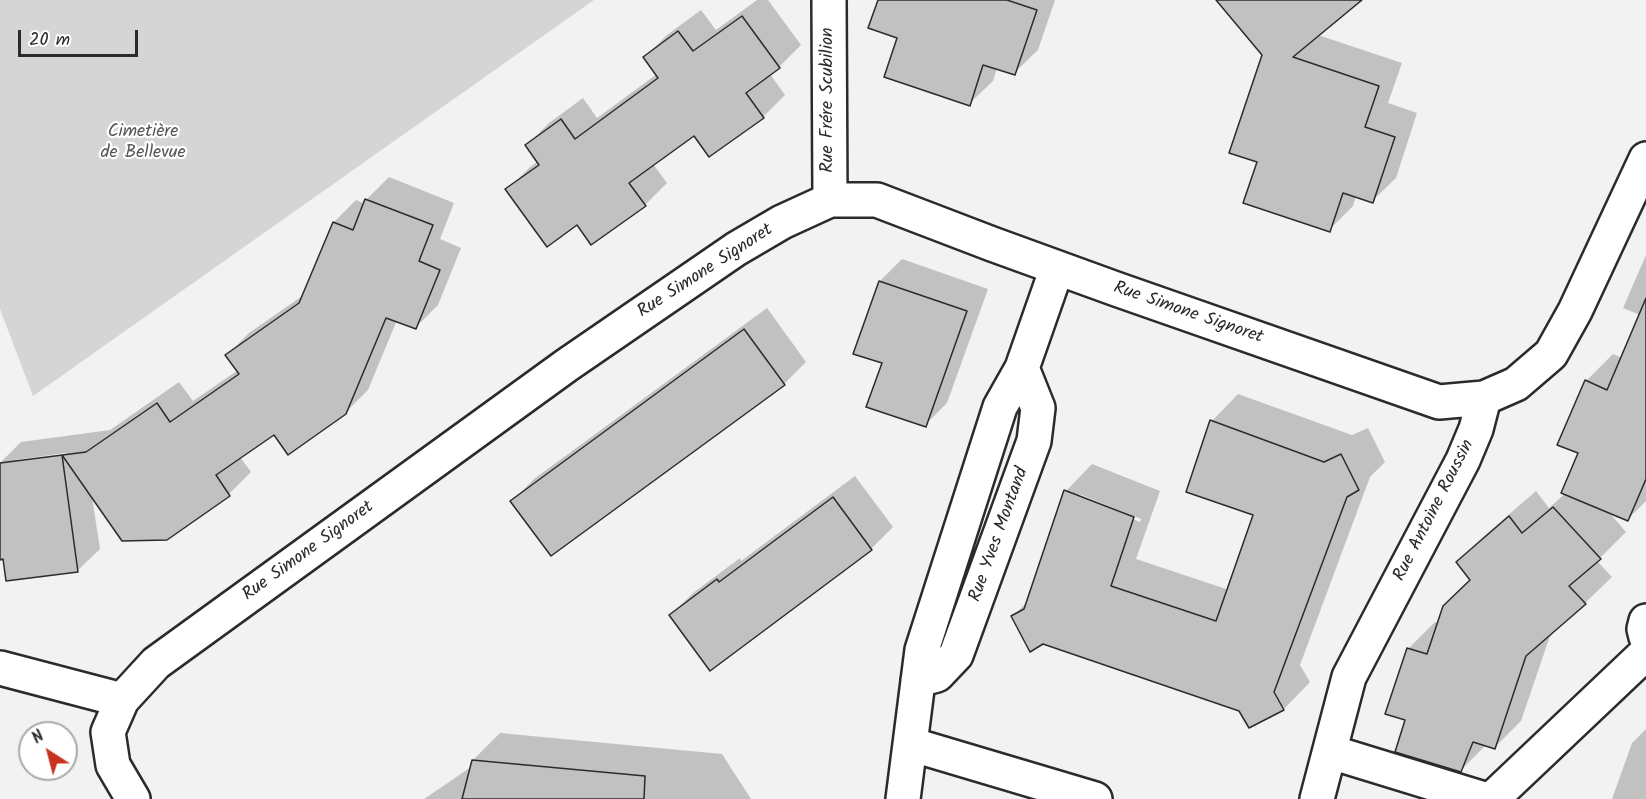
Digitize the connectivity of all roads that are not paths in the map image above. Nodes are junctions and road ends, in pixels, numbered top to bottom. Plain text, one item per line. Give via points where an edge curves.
1 (829, 0) edge
2 (1646, 159) edge
3 (830, 200) junction
4 (1057, 268) junction
5 (1484, 398) junction
6 (1646, 621) edge
7 (1646, 637) edge
8 (1646, 653) edge
9 (0, 668) edge
10 (122, 700) junction
11 (910, 744) junction
12 (1331, 752) junction
13 (133, 799) edge
14 (903, 799) edge
15 (1095, 799) edge
16 (1317, 799) edge
17 (1484, 799) edge
18 (1492, 799) edge

1 - 3 street, Rue Frére Scubilion
2 - 5 street via 1551,354 1515,384
3 - 4 street, Rue Simone Signoret via 877,200
3 - 10 street, Rue Simone Signoret via 736,249 567,365 156,663
4 - 5 street, Rue Simone Signoret via 1439,402
4 - 11 street, Rue Yves Montand via 1022,368 1000,407 922,650
5 - 12 street, Rue Antoine Roussin via 1463,460 1349,677
6 - 7 street
8 - 18 street
9 - 10 street
10 - 13 street, Rue Simone Signoret via 108,732 113,765
11 - 14 street, Rue Yves Montand
11 - 15 street
12 - 16 street, Rue Antoine Roussin
12 - 17 street

